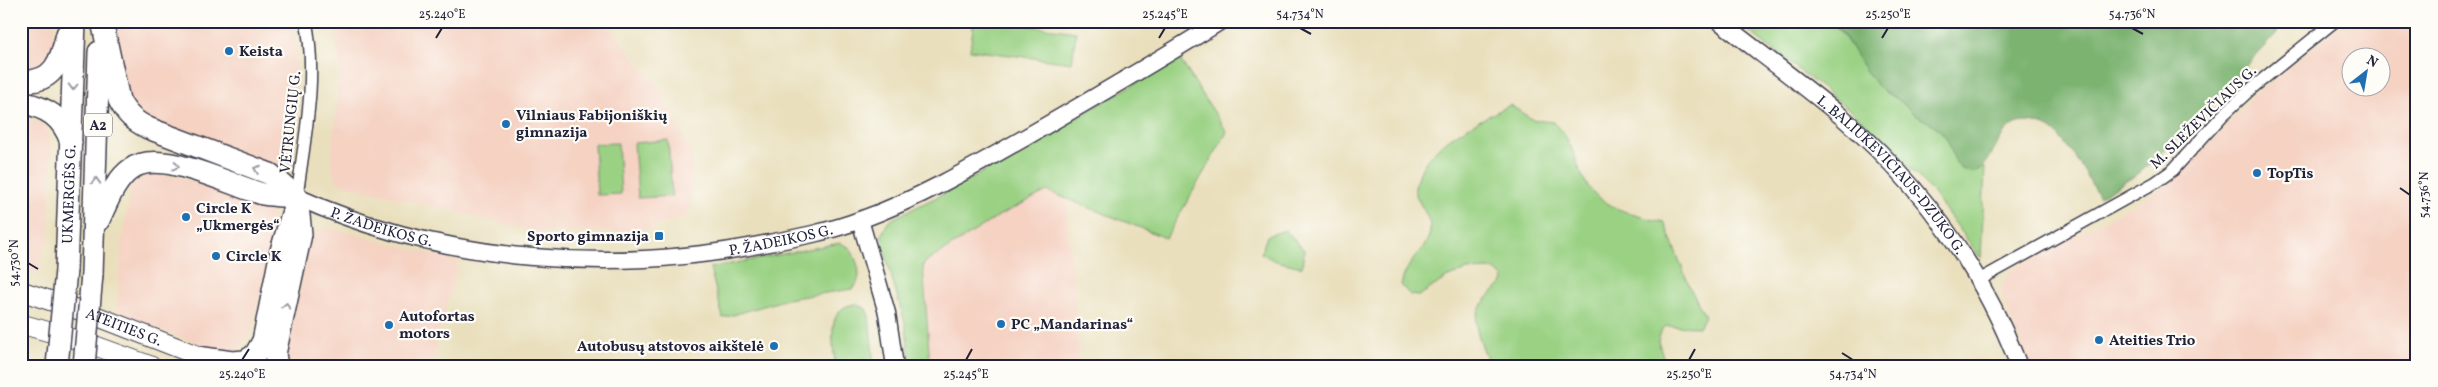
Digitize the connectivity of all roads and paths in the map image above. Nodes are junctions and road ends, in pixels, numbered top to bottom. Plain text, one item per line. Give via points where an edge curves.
1 (70, 21) edge
2 (75, 21) edge
3 (100, 21) edge
4 (306, 21) edge
5 (1222, 21) edge
6 (1719, 21) edge
7 (2335, 21) edge
8 (21, 81) edge
9 (21, 102) edge
10 (72, 145) junction
11 (297, 197) junction
12 (860, 220) junction
13 (94, 229) junction
14 (1979, 280) junction
15 (22, 291) edge
16 (21, 324) edge
17 (213, 362) edge
18 (57, 366) edge
19 (84, 366) edge
20 (151, 366) edge
21 (277, 366) edge
22 (895, 366) edge
23 (2019, 366) edge

1 - 8 highway via 54,70 37,81
2 -> 10 highway, UKMERGĖS G. / A2
11 -> 3 highway via 270,174 133,120 117,94
13 -> 3 highway, UKMERGĖS G. / A2
4 - 11 street, VĖTRUNGIŲ G. via 311,68 310,97
5 - 12 street, P. ŽADEIKOS G. via 967,170
6 - 14 street, L. BALIUKEVIČIAUS-DZŪKO G. via 1874,146 1943,224
7 - 14 street, M. SLEŽEVIČIAUS G. via 2241,99 2173,170
9 - 10 highway via 49,110 58,118
10 - 18 highway, UKMERGĖS G. / A2, bridge
11 - 12 street, P. ŽADEIKOS G. via 324,209 466,248 530,257 598,261 682,257 742,249
13 -> 11 highway via 122,179 130,169 145,163 174,164 264,194
11 - 17 highway via 283,244 263,341 254,355 245,361
21 -> 11 highway via 275,354 301,234
12 - 22 street via 887,314
13 - 19 highway, UKMERGĖS G. / A2, bridge
14 - 23 street, L. BALIUKEVIČIAUS-DZŪKO G.
15 - 17 main road, ATEITIES G.
16 - 20 main road, ATEITIES G. via 82,341

